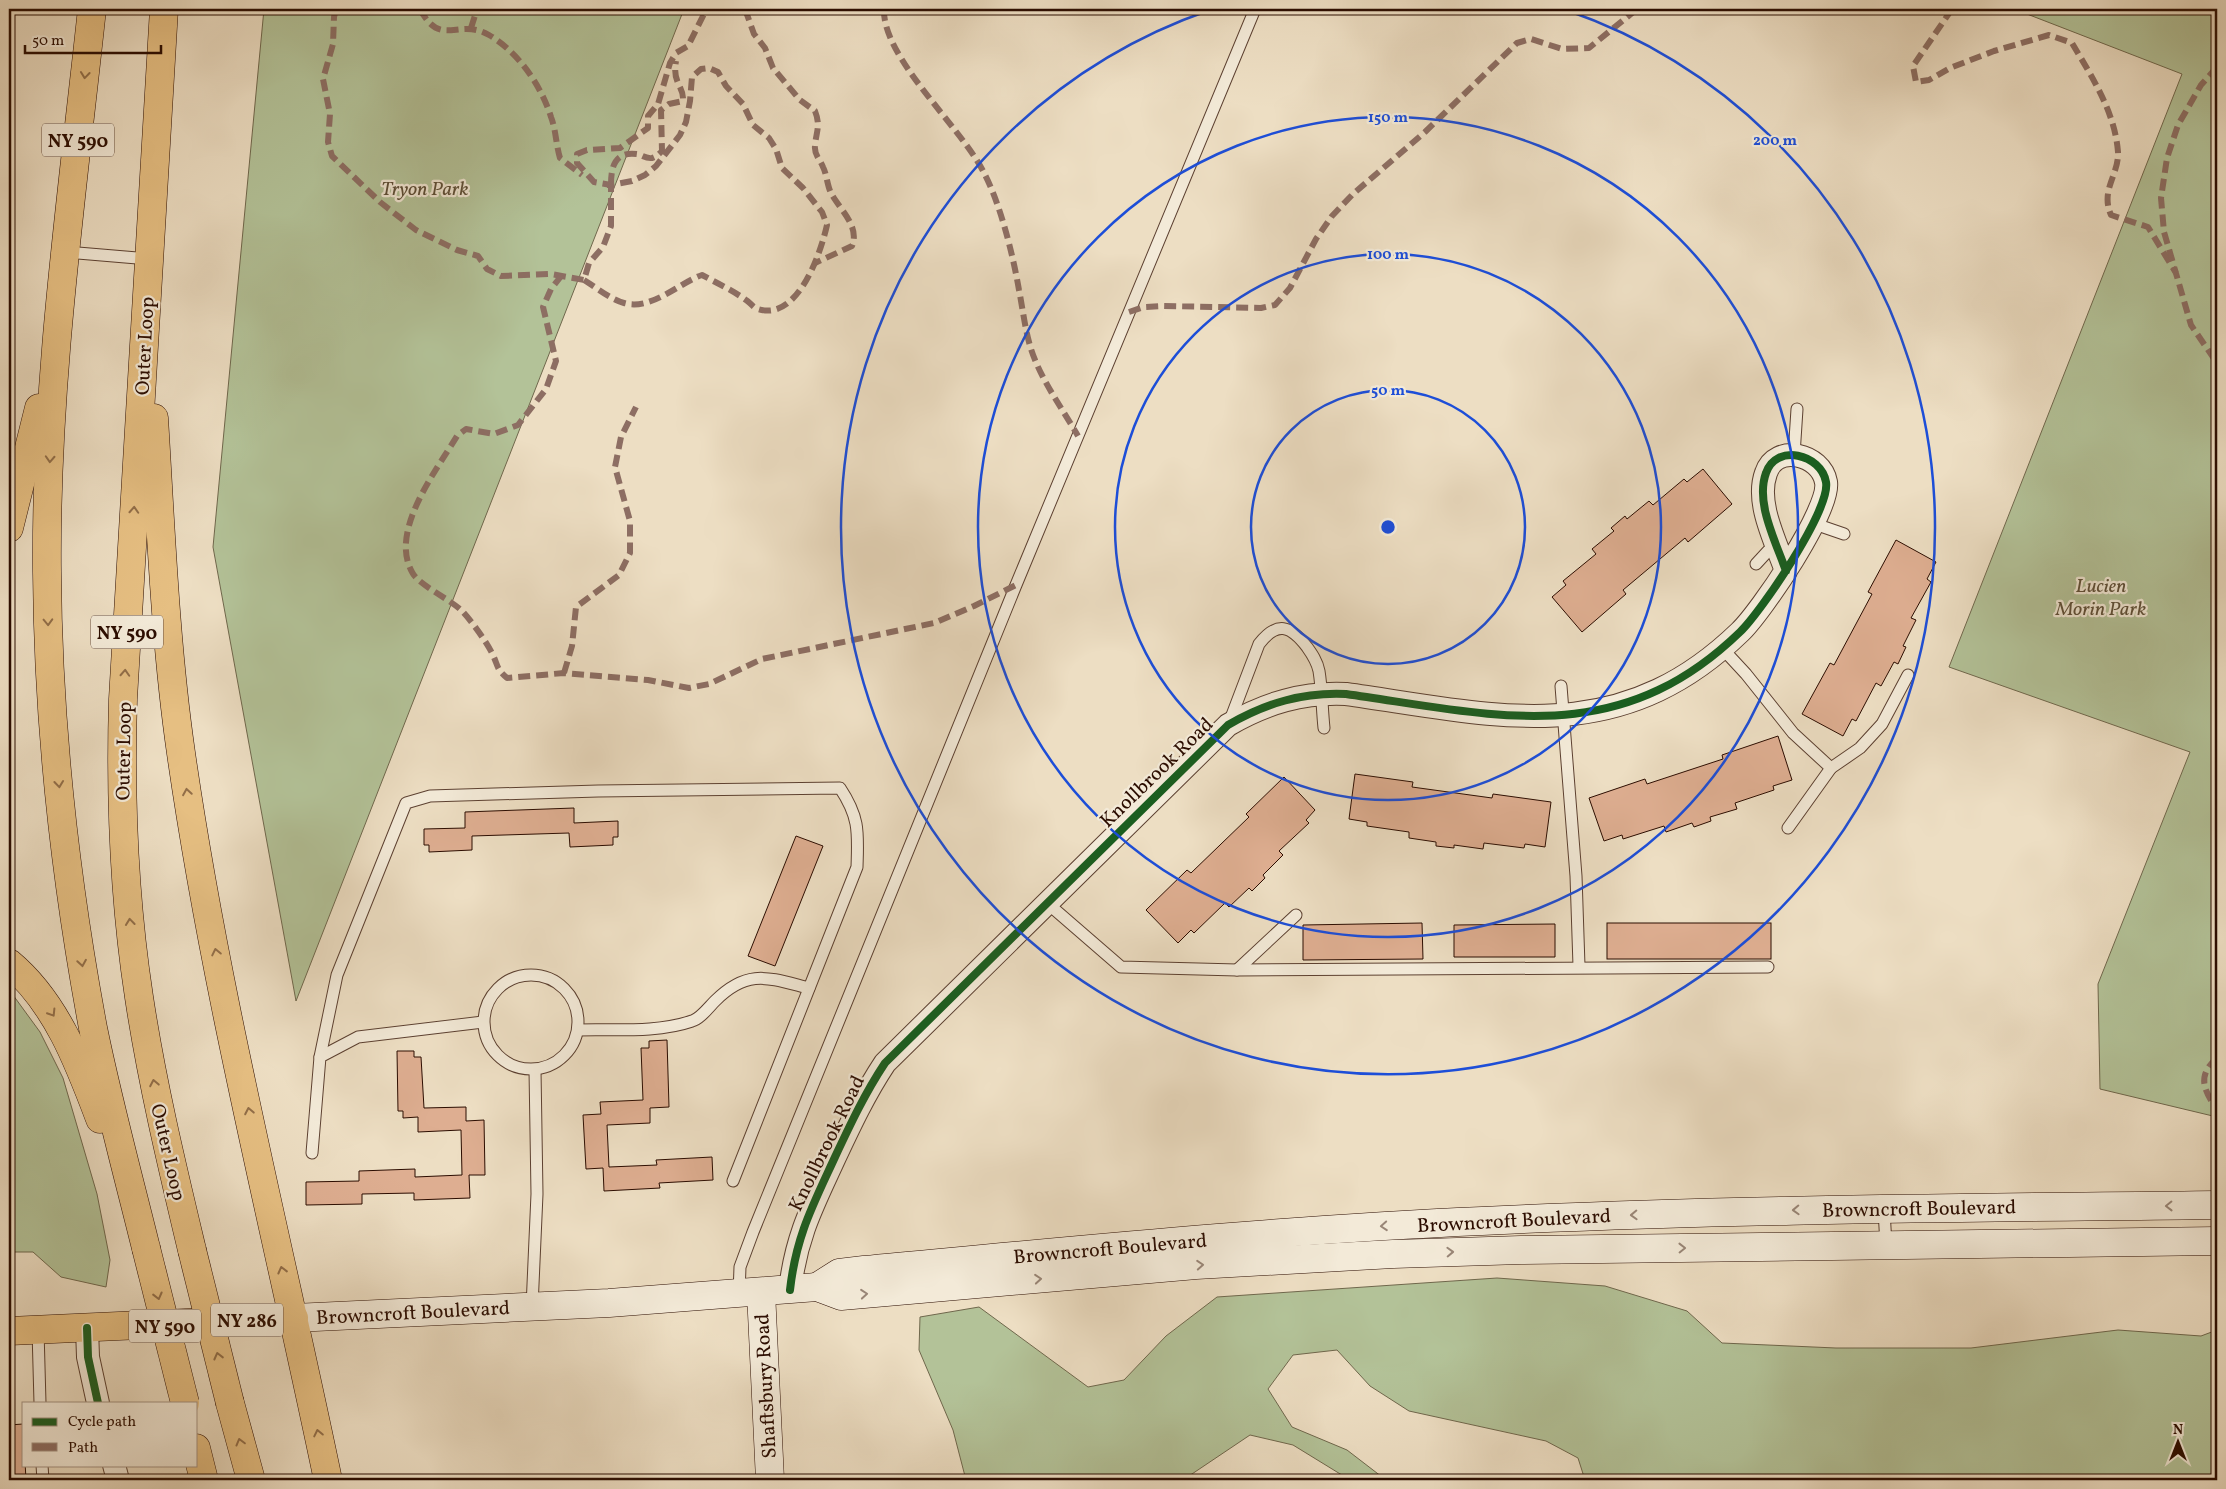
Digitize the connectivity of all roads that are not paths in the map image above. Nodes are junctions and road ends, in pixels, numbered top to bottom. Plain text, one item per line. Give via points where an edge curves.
1 (92, 9) edge
2 (164, 9) edge
3 (1255, 9) edge
4 (65, 262) junction
5 (148, 263) junction
6 (1797, 410) dead end
7 (1794, 455) junction
8 (1812, 523) junction
9 (9, 528) edge
10 (1844, 534) dead end
11 (1778, 547) junction
12 (1756, 564) dead end
13 (1786, 571) junction
14 (1721, 648) junction
15 (1908, 675) dead end
16 (1562, 686) dead end
17 (1321, 693) junction
18 (1564, 716) junction
19 (1228, 725) junction
20 (1324, 728) dead end
21 (1831, 768) junction
22 (1788, 828) dead end
23 (1046, 902) junction
24 (1296, 915) dead end
25 (9, 962) edge
26 (1579, 966) junction
27 (1768, 966) dead end
28 (1238, 970) junction
29 (809, 988) junction
30 (483, 1022) junction
31 (578, 1030) junction
32 (320, 1057) junction
33 (535, 1070) junction
34 (312, 1153) dead end
35 (733, 1181) dead end
36 (2217, 1205) edge
37 (1884, 1209) junction
38 (2217, 1241) edge
39 (1886, 1245) junction
40 (146, 1248) junction
41 (988, 1271) junction
42 (804, 1289) junction
43 (750, 1293) junction
44 (532, 1307) junction
45 (294, 1318) junction
46 (87, 1328) junction
47 (38, 1330) junction
48 (9, 1331) edge
49 (40, 1402) edge
50 (98, 1402) edge
51 (185, 1402) edge
52 (198, 1456) edge
53 (42, 1466) edge
54 (114, 1466) edge
55 (43, 1480) edge
56 (118, 1480) edge
57 (204, 1480) edge
58 (251, 1480) edge
59 (328, 1480) edge
60 (770, 1480) edge

1 -> 4 main road, NY 590
2 - 5 main road, Outer Loop / NY 590
3 - 43 lane via 753,1232 740,1267
4 - 5 lane
4 - 9 main road via 42,394
4 -> 40 main road, NY 590 via 51,436 47,570 57,770 88,1000
45 -> 5 main road via 270,1220 204,895 179,741 166,613
58 -> 5 main road, Outer Loop / NY 590, bridge via 156,1094 130,922 123,832 123,699
6 - 7 lane
7 - 8 street, Knollbrook Road via 1805,456 1816,463 1827,484
7 - 11 street via 1778,459 1768,468 1764,478 1764,507
8 - 10 lane
8 - 13 street, Knollbrook Road
11 - 12 lane via 1768,551
11 - 13 street
13 - 14 street, Knollbrook Road via 1750,622
14 - 18 street, Knollbrook Road via 1655,692 1625,704
14 - 21 lane via 1793,733
15 - 21 lane via 1882,724 1860,748
16 - 18 lane
17 - 18 street, Knollbrook Road via 1499,716
17 - 19 street, Knollbrook Road via 1268,704
17 - 19 lane via 1319,669 1314,657 1296,632 1276,629 1259,644
17 - 20 lane
18 - 26 lane
19 - 23 street, Knollbrook Road
21 - 22 lane
23 - 28 lane via 1120,966
23 - 42 street, Knollbrook Road via 892,1053 876,1075 804,1224 797,1246
24 - 28 lane
25 -> 40 main road via 44,1000 67,1041 106,1133
26 - 27 lane
26 - 28 lane
29 - 31 lane via 772,979 747,978 723,993 695,1021 665,1027
29 - 32 lane via 857,867 858,825 840,788 430,796 406,803 337,975
29 - 35 lane
30 - 31 lane via 486,1006 494,992 520,976 536,974 564,988 576,1007
30 - 32 lane via 358,1037
30 - 33 lane via 493,1051 505,1062
31 - 33 lane via 573,1045 563,1057 550,1066
32 - 34 lane
33 - 44 lane via 537,1194
36 -> 37 main road, Browncroft Boulevard / NY 286
37 - 39 lane
37 -> 41 main road, Browncroft Boulevard / NY 286 via 1479,1221 1166,1242
38 - 39 main road, Browncroft Boulevard / NY 286
41 -> 39 main road, Browncroft Boulevard / NY 286 via 1522,1250
40 -> 51 main road, NY 590, bridge
41 - 42 main road, Browncroft Boulevard / NY 286 via 841,1296
42 - 43 main road, Browncroft Boulevard / NY 286
43 - 44 main road, Browncroft Boulevard / NY 286
43 - 60 main road, Shaftsbury Road
44 - 45 main road, Browncroft Boulevard / NY 286
45 - 46 main road, Browncroft Boulevard / NY 286
59 -> 45 main road
46 - 47 main road, Browncroft Boulevard / NY 286
46 - 50 street via 89,1362
47 - 48 main road, Browncroft Boulevard / NY 286
47 - 49 lane
52 - 57 main road
53 - 55 lane
54 - 56 street

